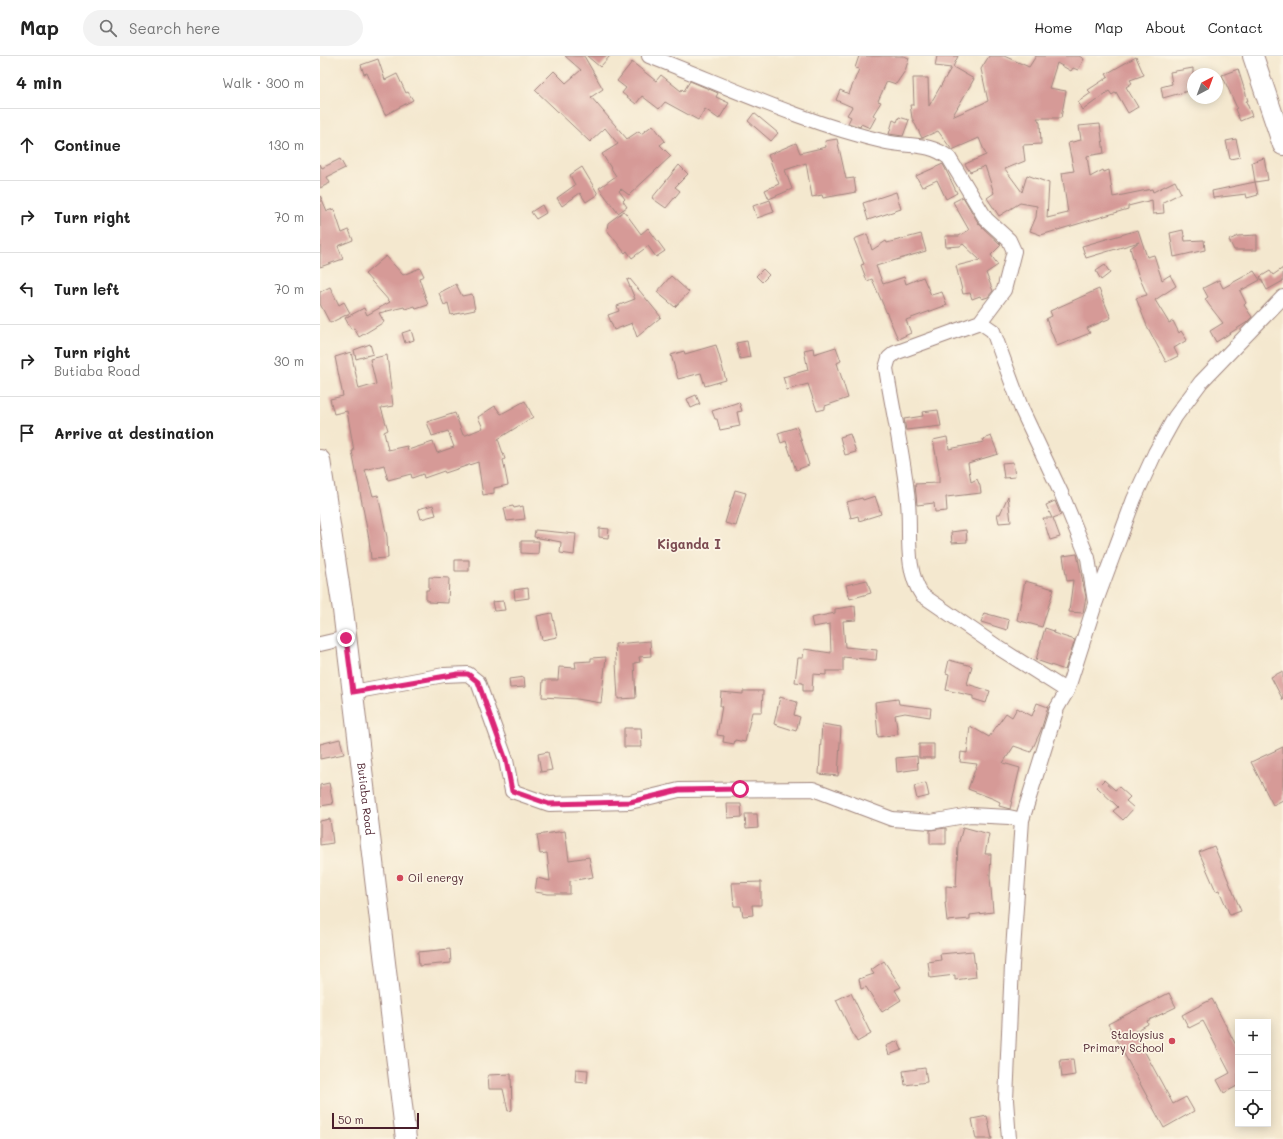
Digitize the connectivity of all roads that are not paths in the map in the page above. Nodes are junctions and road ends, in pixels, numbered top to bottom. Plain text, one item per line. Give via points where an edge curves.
1 (649, 56) edge
2 (1253, 56) edge
3 (1283, 145) edge
4 (1283, 297) edge
5 (980, 322) junction
6 (320, 460) edge
7 (1095, 604) junction
8 (346, 638) junction
9 (320, 644) edge
10 (1067, 691) junction
11 (353, 692) junction
12 (1022, 820) junction
13 (406, 1139) edge
14 (1009, 1139) edge

1 - 5 street via 815,121 887,142 932,147 941,151 949,158 986,219 1008,240 1014,251 1004,290
2 - 3 main road
4 - 7 street via 1200,382 1175,417 1134,499
5 - 7 street via 993,331 1022,410 1088,558
5 - 10 street via 895,353 889,358 886,368 908,501 912,572 922,594 999,648
6 - 8 main road, Butiaba Road
7 - 10 street
8 - 9 street
8 - 11 main road, Butiaba Road
10 - 12 street via 1057,708
11 - 12 street via 444,675 468,674 478,682 506,760 512,791 549,804 630,802 679,790 813,789 892,819 931,822 970,815
11 - 13 main road, Butiaba Road
12 - 14 street via 1012,965 1007,1092

